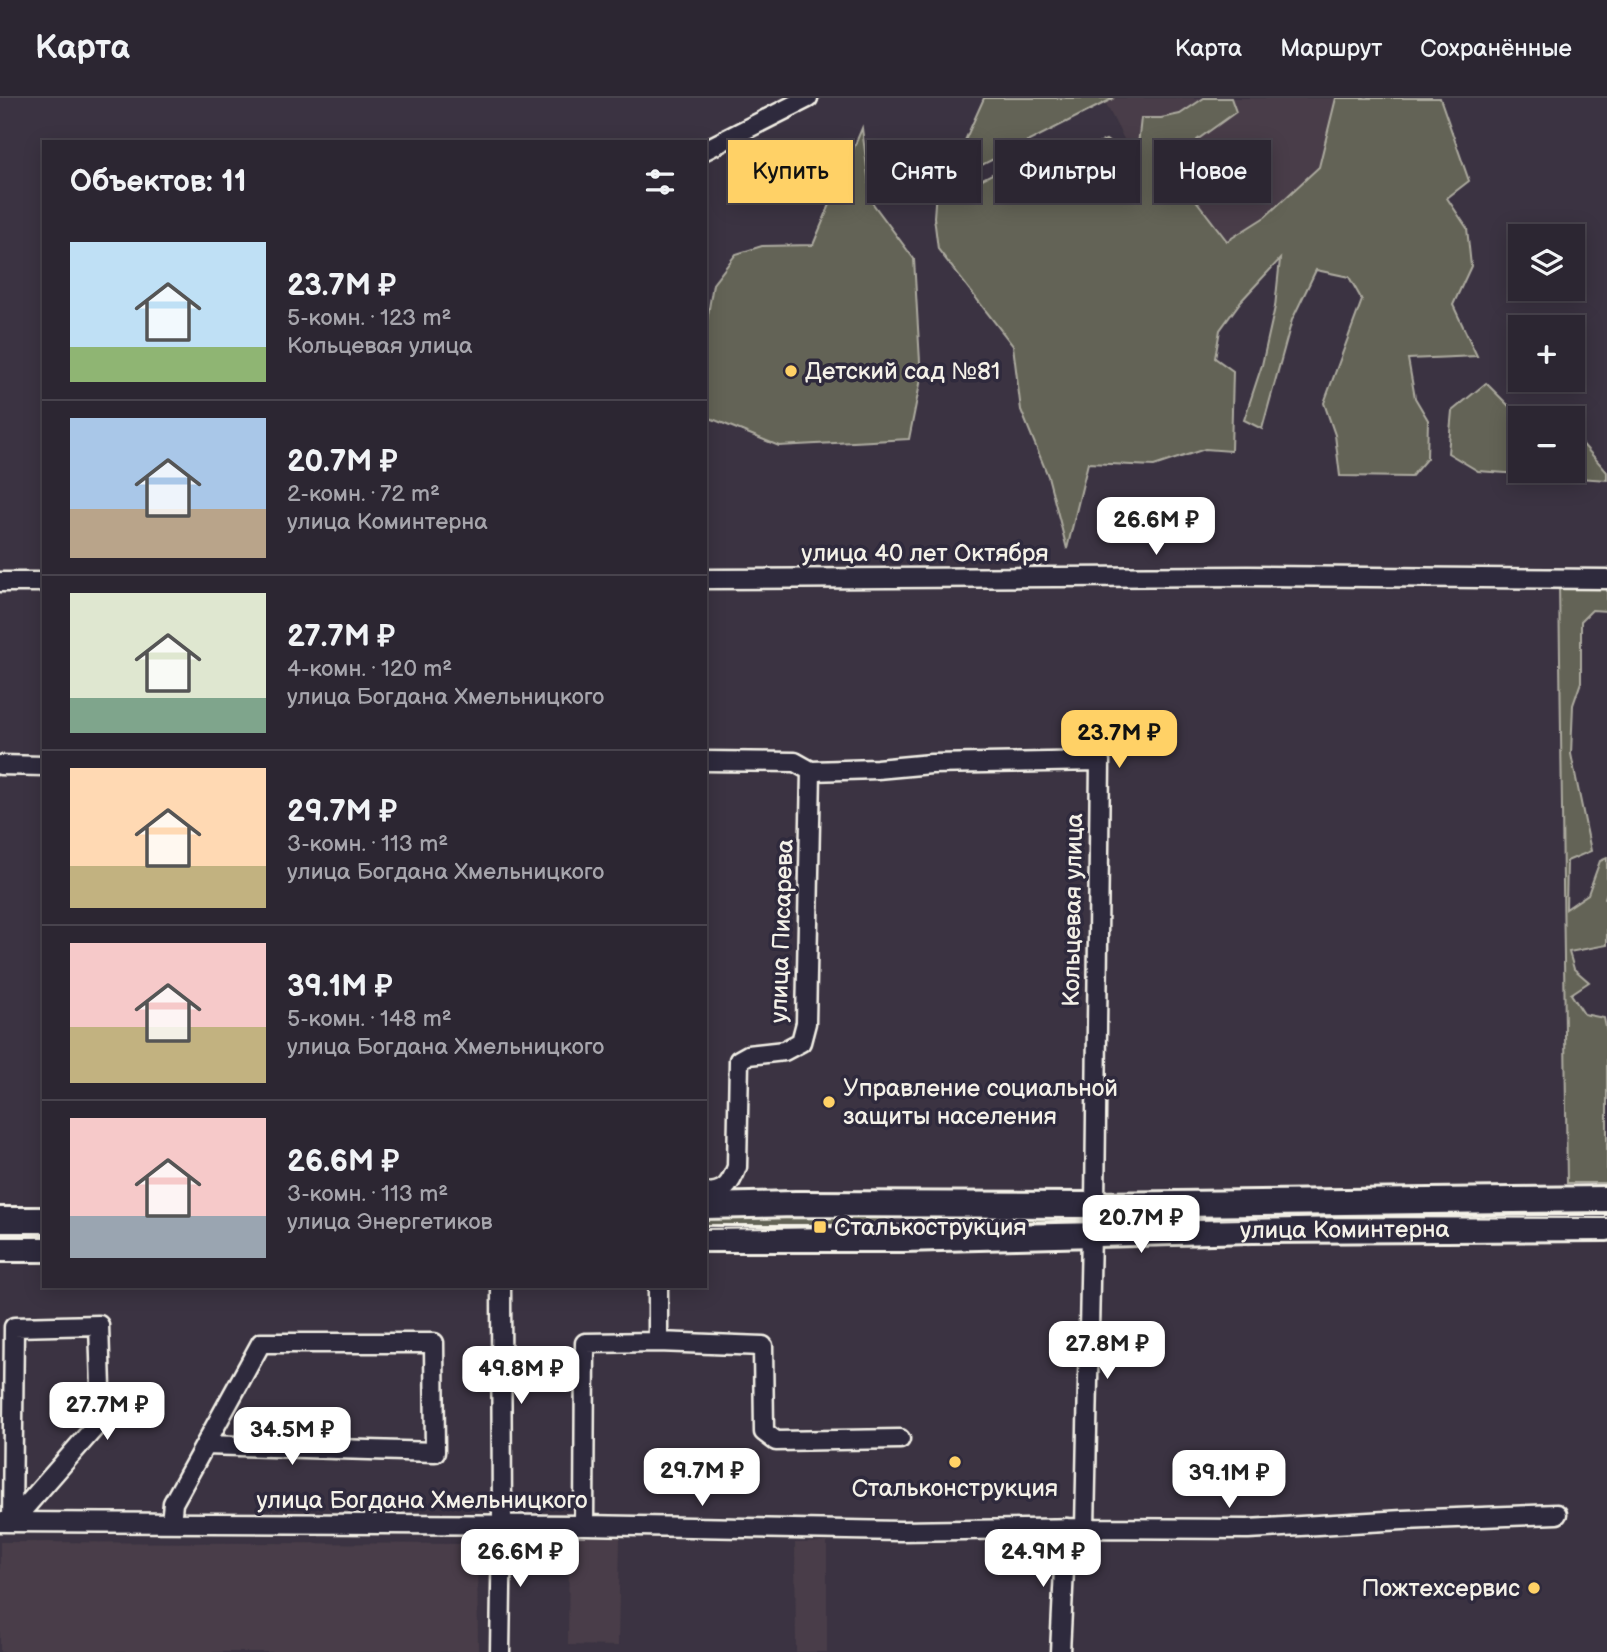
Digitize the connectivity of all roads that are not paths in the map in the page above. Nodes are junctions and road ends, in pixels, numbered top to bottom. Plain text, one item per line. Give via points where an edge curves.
1 (808, 98) edge
2 (707, 149) edge
3 (707, 579) edge
4 (1607, 579) edge
5 (0, 582) edge
6 (42, 582) edge
7 (707, 761) edge
8 (0, 765) edge
9 (42, 766) edge
10 (811, 771) junction
11 (707, 1193) edge
12 (1607, 1199) edge
13 (1095, 1205) junction
14 (707, 1206) edge
15 (0, 1220) edge
16 (42, 1220) edge
17 (1607, 1228) edge
18 (1091, 1233) junction
19 (707, 1239) edge
20 (0, 1249) edge
21 (42, 1249) edge
22 (501, 1288) edge
23 (658, 1288) edge
24 (658, 1342) junction
25 (900, 1439) dead end
26 (205, 1445) junction
27 (1558, 1514) dead end
28 (6, 1522) edge
29 (171, 1523) junction
30 (502, 1525) junction
31 (584, 1525) junction
32 (1066, 1528) junction
33 (1084, 1528) junction
34 (500, 1652) edge
35 (1059, 1652) edge

1 - 2 street
3 - 4 street, улица 40 лет Октября
5 - 6 street
7 - 10 street, Кольцевая улица via 794,762
8 - 9 street
10 - 11 street, улица Писарева via 806,1023 801,1042 784,1051 739,1060 737,1167 732,1182 718,1193
10 - 13 street, Кольцевая улица via 1100,761
12 - 13 street, улица Коминтерна
13 - 14 street, улица Коминтерна
15 - 16 street
17 - 18 street, улица Коминтерна
18 - 19 street, улица Коминтерна
18 - 33 street
20 - 21 street
22 - 30 street
23 - 24 street
24 - 25 street via 763,1346 764,1432 776,1441
24 - 31 street via 585,1343
26 - 26 street via 435,1452 434,1343 261,1343
26 - 29 street via 173,1503
27 - 33 street, улица Богдана Хмельницкого via 1248,1529
28 - 28 street via 102,1419 99,1325 14,1327
28 - 29 street, улица Богдана Хмельницкого
29 - 30 street, улица Богдана Хмельницкого
30 - 31 street, улица Богдана Хмельницкого
30 - 34 street
31 - 32 street, улица Богдана Хмельницкого via 901,1531
32 - 33 street, улица Богдана Хмельницкого
32 - 35 street

